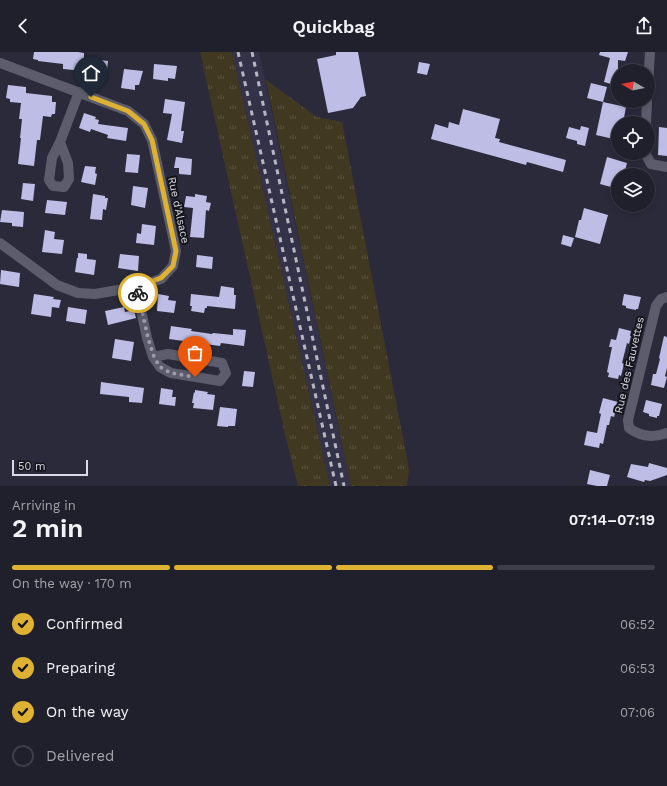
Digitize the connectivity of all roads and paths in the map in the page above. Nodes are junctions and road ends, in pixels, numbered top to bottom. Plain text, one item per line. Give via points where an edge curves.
1 (650, 52) edge
2 (0, 63) edge
3 (649, 64) edge
4 (79, 92) junction
5 (60, 142) dead end
6 (649, 160) edge
7 (667, 167) edge
8 (0, 243) edge
9 (136, 287) junction
10 (667, 298) edge
11 (154, 357) junction
12 (667, 433) edge

1 - 3 street
2 - 4 street, Rue d'Alsace
4 - 5 street
4 - 9 street, Rue d'Alsace via 128,111 144,124 152,140 176,251 173,266 161,278
6 - 7 street via 651,164
8 - 9 street, Rue d'Alsace via 57,285 78,293 95,294
9 - 11 street
10 - 12 street, Rue des Fauvettes via 661,299 656,306 628,420 629,428 635,432 651,436
11 - 11 street via 160,367 171,373 220,381 226,373 222,363 168,354

